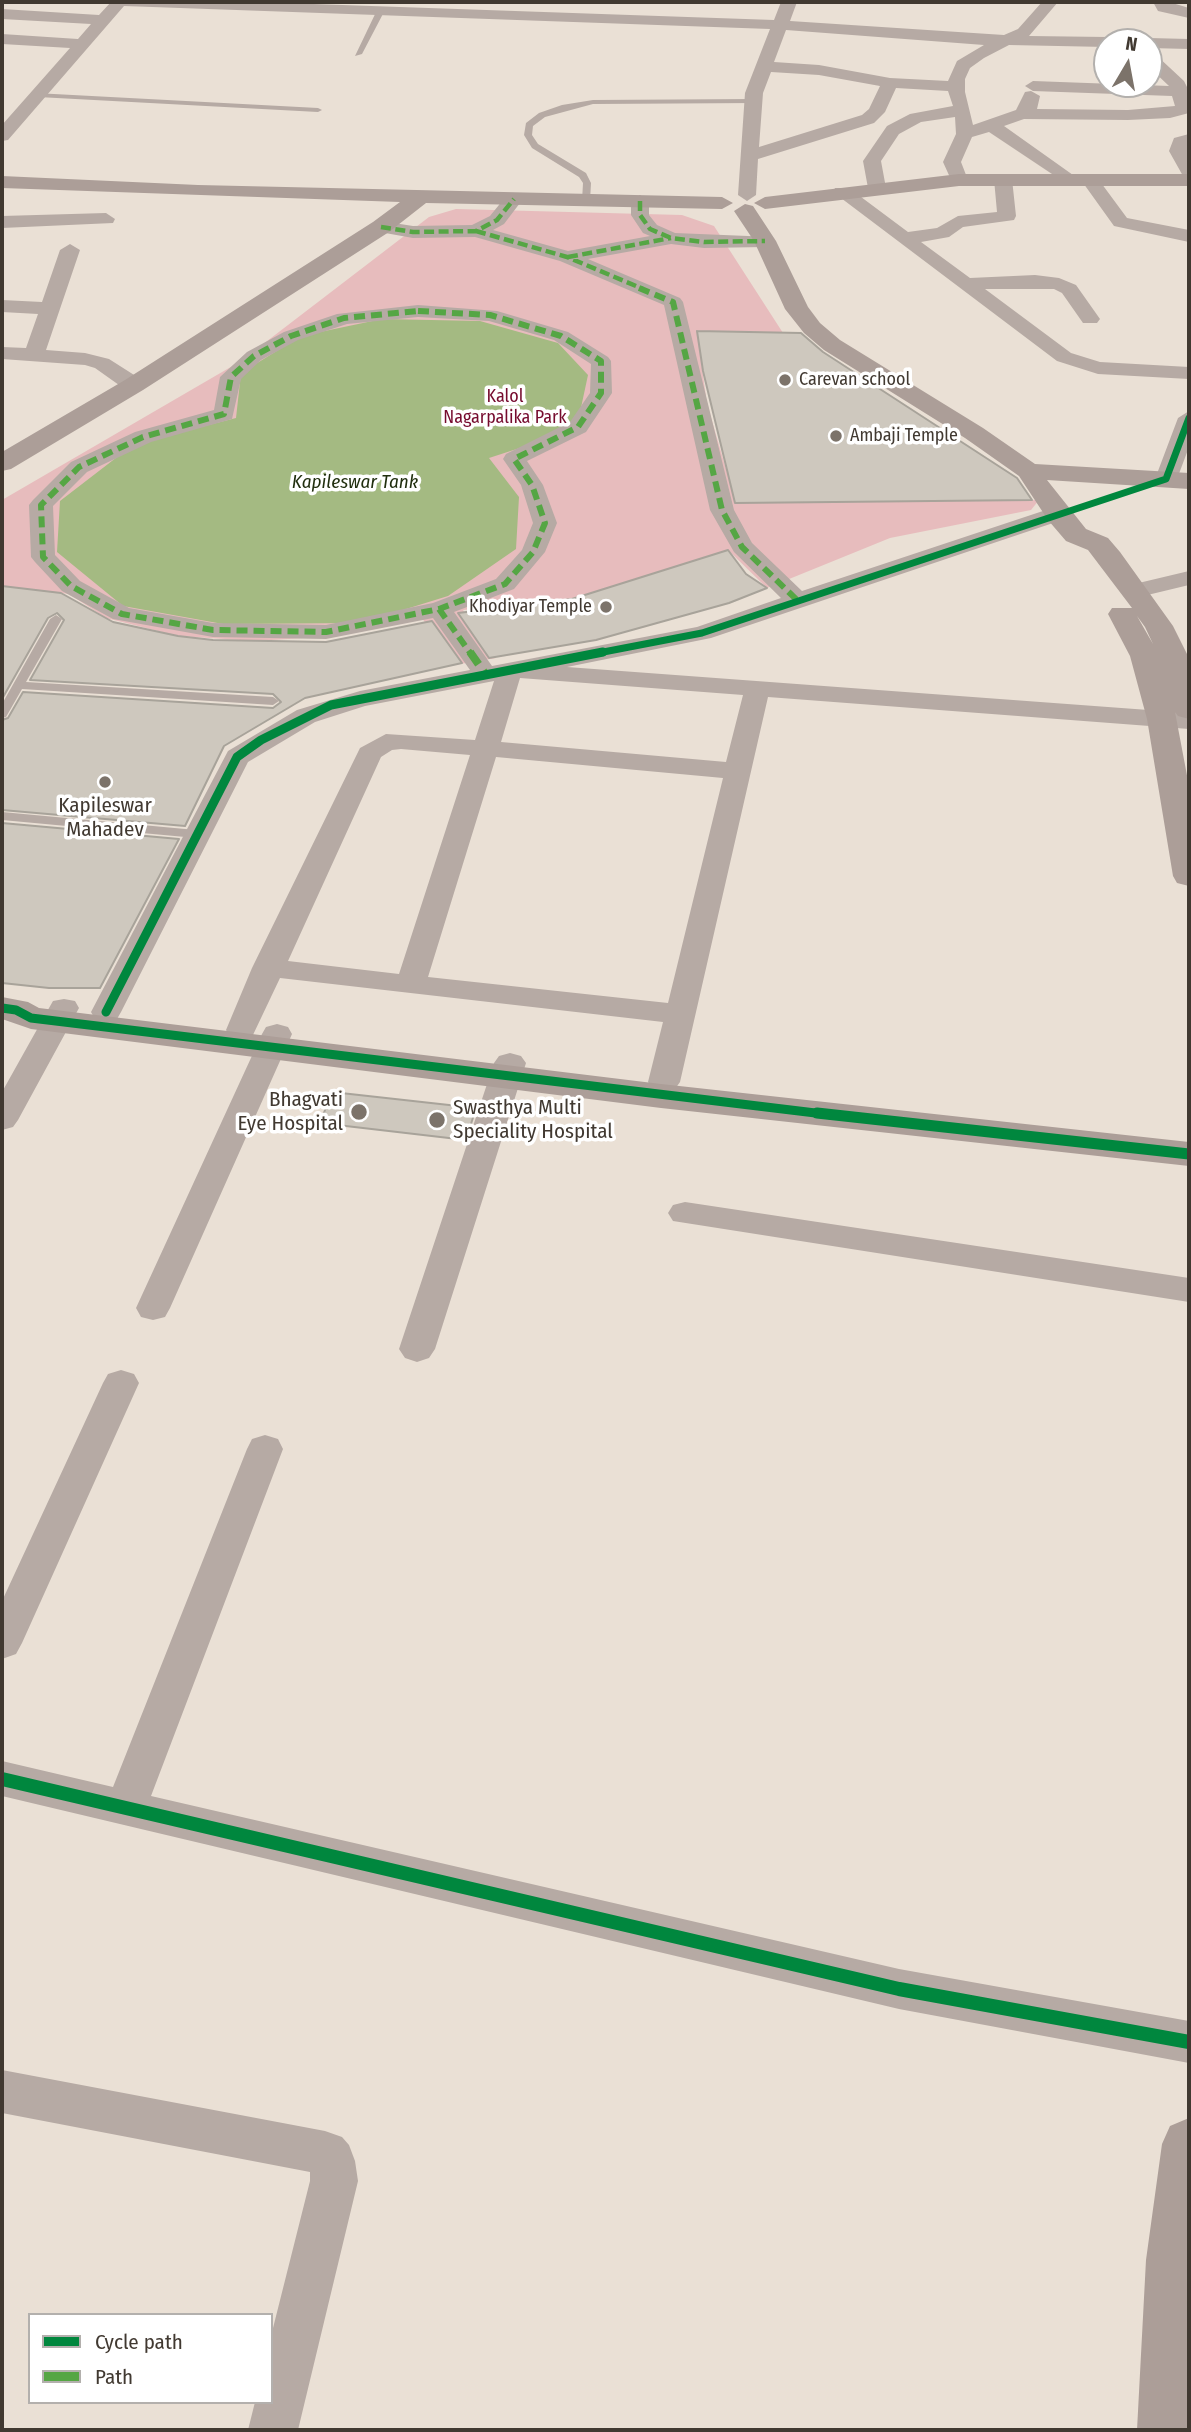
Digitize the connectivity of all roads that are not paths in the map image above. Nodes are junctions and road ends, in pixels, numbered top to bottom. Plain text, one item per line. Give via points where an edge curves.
1 (87, 2) edge
2 (119, 2) edge
3 (129, 2) edge
4 (789, 2) edge
5 (1051, 2) edge
6 (1161, 2) edge
7 (531, 9) edge
8 (381, 10) junction
9 (1189, 13) edge
10 (2, 14) edge
11 (72, 18) junction
12 (104, 20) junction
13 (780, 24) junction
14 (2, 39) edge
15 (1010, 40) junction
16 (51, 42) junction
17 (1093, 42) edge
18 (83, 44) junction
19 (1163, 44) edge
20 (1167, 44) junction
21 (1189, 44) edge
22 (358, 54) dead end
23 (1189, 56) edge
24 (41, 60) dead end
25 (68, 61) junction
26 (1037, 65) dead end
27 (764, 66) junction
28 (1163, 69) edge
29 (956, 74) junction
30 (890, 83) junction
31 (1033, 86) junction
32 (1093, 87) edge
33 (1163, 90) edge
34 (1180, 91) junction
35 (38, 95) junction
36 (754, 101) junction
37 (318, 110) dead end
38 (963, 110) junction
39 (1022, 114) junction
40 (992, 126) junction
41 (965, 134) junction
42 (2, 136) edge
43 (1189, 139) edge
44 (748, 156) junction
45 (1189, 172) edge
46 (1003, 179) junction
47 (1068, 179) junction
48 (959, 180) junction
49 (1090, 180) junction
50 (1189, 180) edge
51 (2, 182) edge
52 (43, 184) junction
53 (877, 188) junction
54 (842, 192) junction
55 (420, 197) junction
56 (514, 199) junction
57 (586, 201) junction
58 (640, 201) junction
59 (745, 203) junction
60 (106, 219) dead end
61 (33, 221) junction
62 (2, 222) edge
63 (381, 227) junction
64 (476, 231) junction
65 (1189, 236) edge
66 (671, 238) junction
67 (904, 238) junction
68 (765, 241) junction
69 (70, 250) dead end
70 (567, 257) junction
71 (966, 284) junction
72 (2, 306) edge
73 (50, 308) junction
74 (1090, 319) dead end
75 (2, 353) edge
76 (34, 355) junction
77 (1189, 373) edge
78 (134, 385) junction
79 (1189, 418) edge
80 (2, 463) edge
81 (1028, 471) junction
82 (1178, 480) edge
83 (1067, 524) junction
84 (1189, 578) edge
85 (1135, 591) junction
86 (797, 600) junction
87 (439, 609) junction
88 (56, 619) dead end
89 (1181, 654) edge
90 (498, 673) junction
91 (18, 685) junction
92 (757, 689) junction
93 (273, 701) dead end
94 (2, 714) edge
95 (1180, 716) edge
96 (486, 747) junction
97 (738, 771) junction
98 (2, 816) edge
99 (197, 834) junction
100 (1189, 876) edge
101 (267, 968) junction
102 (411, 984) junction
103 (9, 1009) edge
104 (106, 1012) junction
105 (62, 1014) junction
106 (680, 1014) junction
107 (263, 1037) junction
108 (508, 1070) junction
109 (664, 1082) junction
110 (2, 1120) edge
111 (1189, 1138) edge
112 (1189, 1154) edge
113 (685, 1213) dead end
114 (1189, 1290) edge
115 (153, 1308) dead end
116 (417, 1349) dead end
117 (121, 1382) dead end
118 (265, 1449) dead end
119 (2, 1643) edge
120 (2, 1779) edge
121 (125, 1809) junction
122 (1189, 2042) edge
123 (2, 2091) edge
124 (1189, 2144) edge
125 (1182, 2261) edge
126 (272, 2430) edge
127 (1166, 2430) edge

1 - 11 street
2 - 12 street
3 - 8 street
4 - 13 street
5 - 15 street via 1033,25
6 - 9 street via 1164,8
7 - 8 street
7 - 13 street
8 - 22 lane
10 - 11 street
11 - 12 street
11 - 16 street
12 - 18 street
13 - 15 street
13 - 27 street
14 - 16 street
15 - 17 street
15 - 29 street via 978,54
16 - 18 street
18 - 25 street
19 - 20 street
20 - 21 street
20 - 23 street
24 - 25 street
25 - 35 street
26 - 31 street
27 - 30 street
27 - 36 street
28 - 34 street
29 - 30 street
29 - 38 street
30 - 44 street via 869,119
31 - 32 street
31 - 39 street via 1029,107
33 - 34 street
34 - 39 street via 1186,106 1179,112
35 - 37 lane
35 - 42 street
36 - 44 street
36 - 57 lane via 593,102 542,115 529,125 528,135 535,146 583,175
38 - 41 street
38 - 53 street via 916,118 893,130 872,161
39 - 40 street
40 - 41 street
40 - 47 street
41 - 48 street via 952,162
43 - 45 street via 1178,146
44 - 59 street
46 - 47 street
46 - 48 street
46 - 67 street via 1007,216 965,221 942,233
47 - 49 street
48 - 53 street
49 - 50 street
49 - 65 street via 1121,222
51 - 52 street
52 - 55 street
52 - 61 street
53 - 54 street
54 - 59 street
54 - 67 street
55 - 56 street
55 - 63 street
56 - 57 street
56 - 64 street via 497,220
57 - 58 street
58 - 59 street
58 - 66 street via 640,215 650,229
59 - 68 street
60 - 61 street
61 - 62 street
63 - 64 street via 413,232
63 - 78 street
64 - 70 street
66 - 68 street
66 - 70 street
67 - 71 street
68 - 81 street via 797,309 812,328
69 - 73 street
70 - 86 street via 673,302 722,509 742,547
71 - 74 street via 1059,284 1069,289
71 - 77 street via 1078,364
72 - 73 street
73 - 76 street
75 - 76 street
76 - 78 street via 102,363
78 - 80 street
79 - 82 street
81 - 82 street
81 - 83 street
82 - 83 street
83 - 85 street via 1097,544
83 - 86 street
83 - 95 street via 1072,545 1131,627
84 - 85 street
85 - 89 street
86 - 90 street via 702,633
87 - 87 street via 505,584 533,552 545,523 532,485 514,459 578,427 601,393 601,361 561,336 490,315 418,311 344,318 291,336 254,356 231,377 224,414 143,437 79,467 41,505 43,557 71,586 122,614 213,629 326,632
87 - 90 street
88 - 91 lane
89 - 95 street
90 - 92 street
90 - 96 street
90 - 99 street via 331,705 261,740 237,757
91 - 93 lane
91 - 94 lane
92 - 95 street
92 - 97 street
95 - 100 street
96 - 97 street
96 - 101 street via 401,741 386,742 369,754
96 - 102 street
97 - 106 street
98 - 99 lane
99 - 104 street
101 - 102 street
101 - 107 street
102 - 106 street
103 - 105 street via 32,1018
104 - 105 street
104 - 107 street
105 - 107 street
105 - 110 street
106 - 109 street
107 - 108 street
107 - 115 street
108 - 109 street
108 - 112 street via 1022,1138
108 - 116 street
109 - 111 street
113 - 114 street
117 - 119 street
118 - 121 street
120 - 121 street
121 - 122 street via 899,1989
123 - 126 street via 324,2153 332,2161 334,2181
124 - 125 street
125 - 127 street

